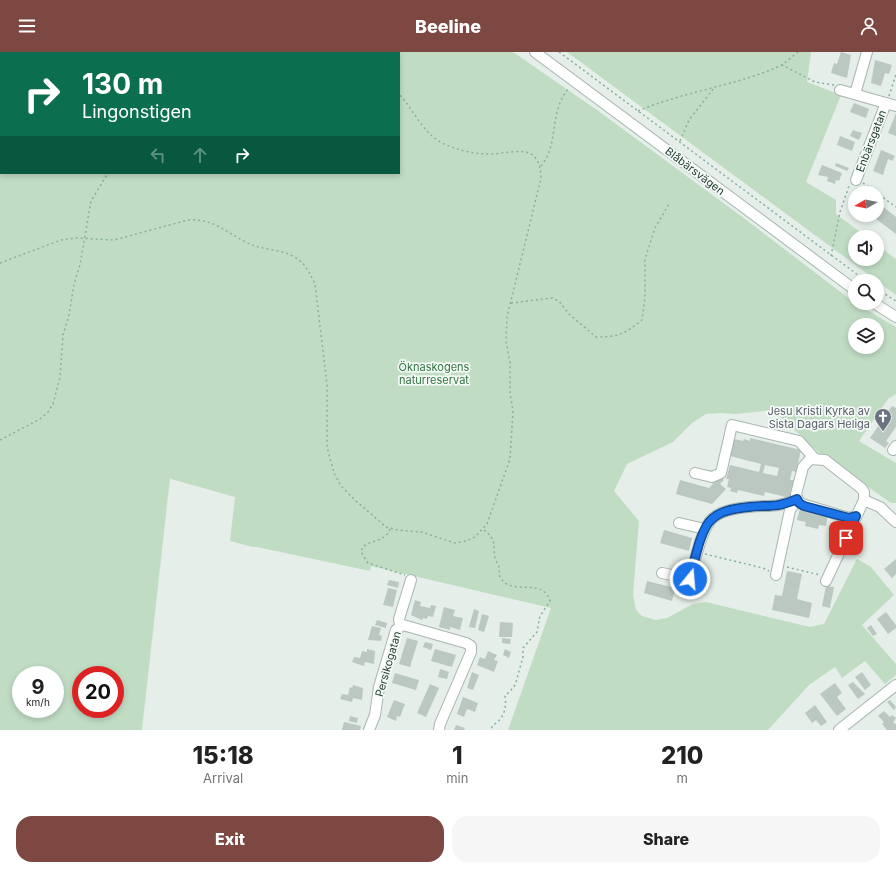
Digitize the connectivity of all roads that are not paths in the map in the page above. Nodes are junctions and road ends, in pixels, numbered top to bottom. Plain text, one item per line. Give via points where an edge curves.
1 (535, 52) edge
2 (867, 52) edge
3 (840, 90) road end
4 (855, 94) junction
5 (886, 103) junction
6 (896, 106) edge
7 (856, 180) road end
8 (848, 285) edge
9 (884, 309) edge
10 (896, 317) edge
11 (815, 458) junction
12 (695, 472) dead end
13 (797, 499) junction
14 (864, 500) junction
15 (856, 516) junction
16 (896, 522) edge
17 (678, 524) dead end
18 (705, 529) junction
19 (776, 571) road end
20 (662, 573) dead end
21 (827, 579) road end
22 (411, 580) road end
23 (402, 625) junction
24 (896, 685) edge
25 (369, 730) edge
26 (439, 730) edge
27 (838, 730) edge

1 - 8 street, Blåbärsvägen
2 - 4 street
3 - 4 street
4 - 5 street
5 - 6 street
5 - 7 street, Enbärsgatan
9 - 10 street
11 - 12 street via 799,441 732,425 721,474 712,477
11 - 13 street via 810,459 803,467
11 - 14 street via 825,460 861,488
13 - 15 street via 804,506 849,518
13 - 18 street via 782,506 729,510 712,519
13 - 19 street via 790,510
14 - 15 street
14 - 16 street via 880,507
15 - 21 street
17 - 18 street
18 - 20 street via 690,579
22 - 23 street, Persikogatan via 399,619
23 - 25 street, Persikogatan via 396,630
23 - 26 street via 470,646 471,652
24 - 27 street

